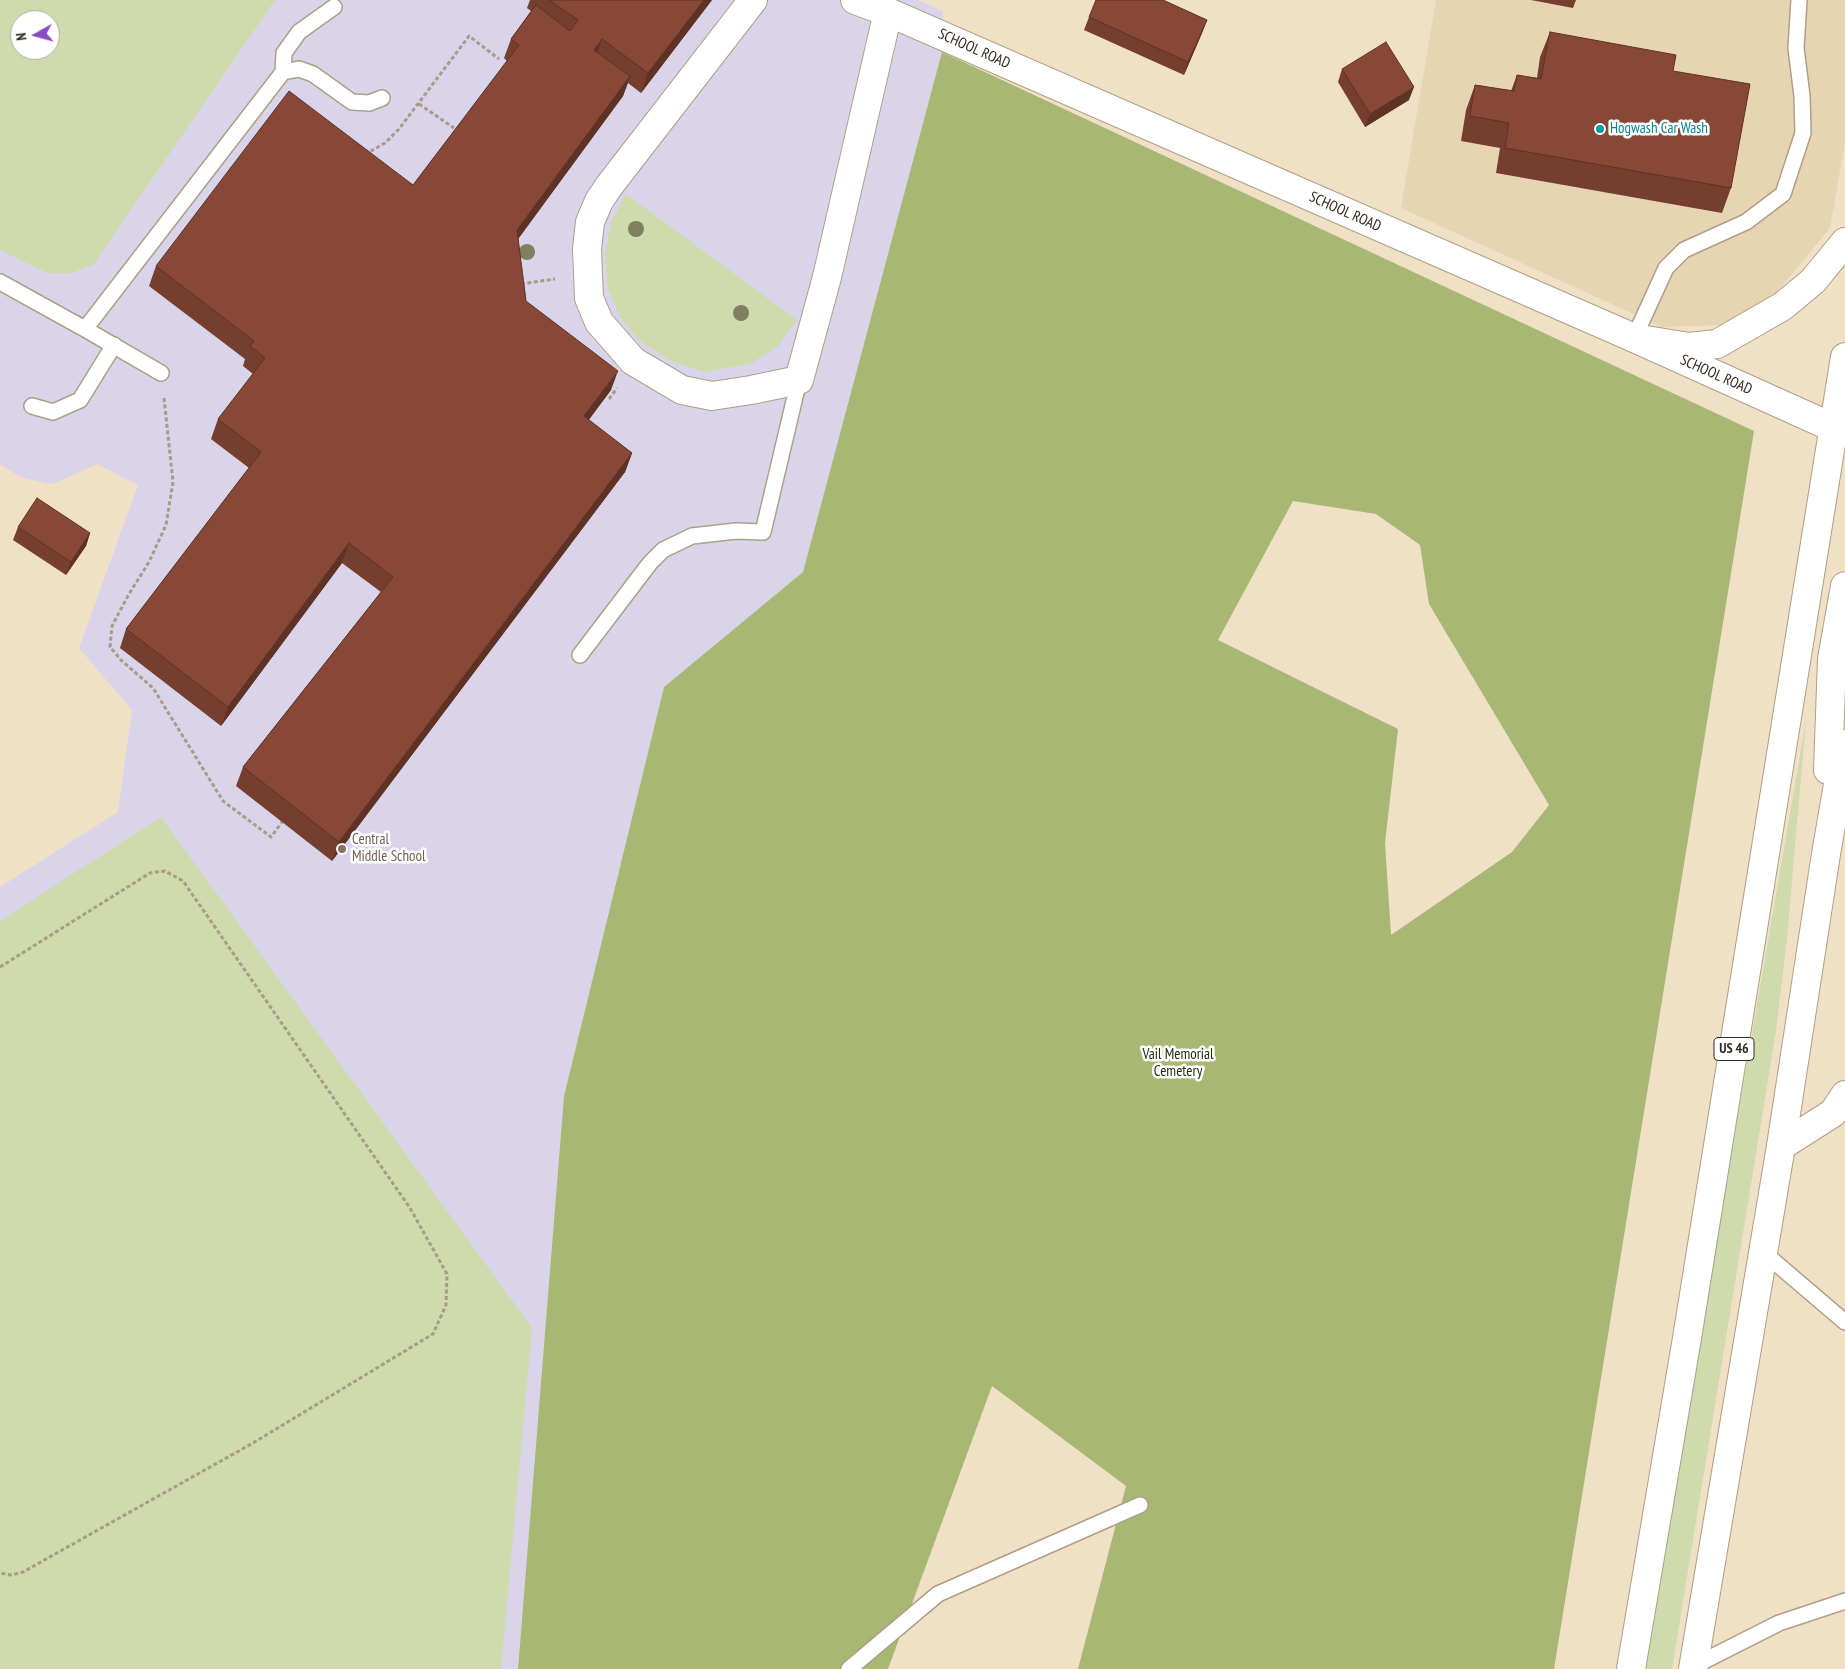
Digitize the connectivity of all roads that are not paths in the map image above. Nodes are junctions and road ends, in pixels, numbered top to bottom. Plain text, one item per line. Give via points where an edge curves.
1 (753, 0) edge
2 (855, 0) edge
3 (1799, 0) edge
4 (334, 7) dead end
5 (888, 12) junction
6 (283, 72) junction
7 (382, 98) dead end
8 (1845, 242) edge
9 (0, 282) edge
10 (86, 328) junction
11 (1634, 338) junction
12 (114, 345) junction
13 (1845, 357) edge
14 (161, 373) road end
15 (799, 380) junction
16 (32, 406) dead end
17 (1839, 433) edge
18 (1845, 586) edge
19 (580, 655) dead end
20 (1845, 744) edge
21 (1826, 854) junction
22 (1845, 1095) edge
23 (1781, 1146) junction
24 (1763, 1252) junction
25 (1845, 1322) edge
26 (1140, 1505) dead end
27 (1845, 1601) edge
28 (1694, 1668) edge
29 (849, 1669) edge
30 (1632, 1669) edge

1 - 15 main road via 599,201 590,222 587,248 589,298 598,322 633,361 682,390 712,396
2 - 5 main road, SCHOOL ROAD
3 - 11 lane via 1796,48 1803,133 1783,194 1746,222 1684,250 1666,268
4 - 6 lane via 299,32 284,53
5 - 11 main road, SCHOOL ROAD
5 - 15 main road via 827,277
6 - 7 lane via 299,69 313,74 352,102 369,103
6 - 10 lane
8 - 11 main road via 1813,281 1783,306 1716,344 1689,347
9 - 10 lane
10 - 12 lane
11 - 17 main road, SCHOOL ROAD
12 - 14 lane
12 - 16 lane via 80,400 53,412
13 - 17 main road, US 46
15 - 19 lane via 763,532 736,531 692,536 663,550
17 - 30 main road, US 46
18 - 21 main road via 1832,659
20 - 21 main road
21 - 23 main road
22 - 23 main road via 1833,1113
23 - 24 main road
24 - 25 lane
24 - 28 main road
26 - 29 lane via 938,1594
27 - 28 lane via 1779,1623

